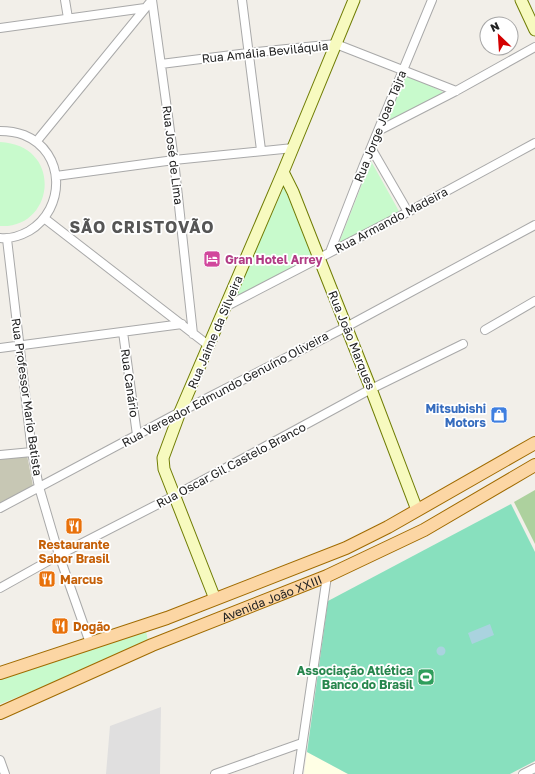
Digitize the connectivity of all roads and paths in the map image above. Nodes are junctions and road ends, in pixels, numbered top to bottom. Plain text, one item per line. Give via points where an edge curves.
1 (65, 0) edge
2 (152, 0) edge
3 (242, 0) edge
4 (354, 0) edge
5 (432, 0) edge
6 (521, 0) edge
7 (145, 8) junction
8 (68, 18) junction
9 (0, 28) edge
10 (535, 30) edge
11 (336, 44) junction
12 (535, 48) edge
13 (248, 53) junction
14 (161, 64) junction
15 (402, 70) junction
16 (456, 92) junction
17 (0, 131) edge
18 (378, 131) junction
19 (36, 142) junction
20 (535, 143) edge
21 (293, 148) junction
22 (371, 148) junction
23 (260, 150) junction
24 (174, 160) junction
25 (283, 172) junction
26 (56, 176) junction
27 (408, 212) junction
28 (44, 218) junction
29 (535, 225) edge
30 (3, 238) edge
31 (330, 252) junction
32 (320, 258) junction
33 (535, 301) edge
34 (225, 307) junction
35 (182, 324) junction
36 (346, 327) junction
37 (485, 330) dead end
38 (123, 332) junction
39 (193, 334) junction
40 (463, 344) dead end
41 (208, 345) junction
42 (19, 347) junction
43 (0, 348) edge
44 (371, 390) junction
45 (180, 412) junction
46 (137, 435) junction
47 (535, 443) edge
48 (32, 452) junction
49 (518, 453) junction
50 (0, 455) edge
51 (535, 465) edge
52 (524, 471) junction
53 (39, 487) junction
54 (174, 496) junction
55 (0, 508) edge
56 (417, 510) junction
57 (59, 555) junction
58 (327, 576) junction
59 (0, 588) edge
60 (215, 599) junction
61 (167, 618) junction
62 (146, 625) junction
63 (171, 638) junction
64 (90, 643) junction
65 (152, 645) junction
66 (0, 673) edge
67 (0, 713) edge
68 (302, 743) junction
69 (0, 760) edge
70 (535, 768) edge
71 (5, 774) edge
72 (215, 774) edge
73 (298, 774) edge
74 (523, 774) edge

1 - 8 street
2 - 7 street
2 - 14 street, Rua José de Lima
3 - 13 street
4 - 11 street, Rua Jaime da Silveira
5 - 15 street, Rua Jorge Joao Tajra
6 - 10 street
7 - 8 street
7 - 19 street
8 - 9 street
11 - 13 street, Rua Amália Beviláquia
11 - 15 street, Rua Amália Beviláquia
11 - 21 street, Rua Jaime da Silveira
12 - 16 street
13 - 14 street, Rua Amália Beviláquia
13 - 23 street
14 - 24 street, Rua José de Lima
15 - 16 street, Rua Amália Beviláquia
15 - 18 street, Rua Jorge Joao Tajra
16 - 18 street
17 - 19 street via 12,131
18 - 22 street, Rua Jorge Joao Tajra
19 - 26 street via 52,161
20 - 27 street, Rua Armando Madeira
21 - 23 street
21 - 25 street, Rua Jaime da Silveira
22 - 27 street
22 - 31 street, Rua Jorge Joao Tajra
23 - 24 street
24 - 26 street
24 - 39 street, Rua José de Lima
25 - 32 street, Rua João Marques
25 - 34 street, Rua Jaime da Silveira
26 - 28 street via 54,200
27 - 31 street, Rua Armando Madeira
28 - 30 street via 38,226 23,235
28 - 35 street
29 - 36 street, Rua Vereador Edmundo Genuíno Oliveira
30 - 42 street, Rua Professor Mario Batista
31 - 32 street, Rua Armando Madeira
32 - 34 street, Rua Armando Madeira
32 - 36 street, Rua João Marques
33 - 37 street
34 - 41 street, Rua Jaime da Silveira
35 - 38 street
35 - 39 street
36 - 44 street, Rua João Marques
36 - 45 street, Rua Vereador Edmundo Genuíno Oliveira
38 - 42 street
38 - 46 street, Rua Canário
39 - 41 street
40 - 44 street, Rua Oscar Gil Castelo Branco
41 - 45 street, Rua Jaime da Silveira
42 - 43 street
42 - 48 street, Rua Professor Mario Batista
44 - 54 street, Rua Oscar Gil Castelo Branco
44 - 56 street, Rua João Marques
45 - 46 street, Rua Vereador Edmundo Genuíno Oliveira
45 - 54 street, Rua Jaime da Silveira via 163,458 164,469
46 - 53 street, Rua Vereador Edmundo Genuíno Oliveira
47 - 49 main road, Avenida João XXIII
48 - 50 street
48 - 53 street, Rua Professor Mario Batista
49 - 52 main road via 525,460
49 - 56 main road, Avenida João XXIII
51 - 52 main road, Avenida João XXIII
52 - 58 main road, Avenida João XXIII via 424,530
53 - 55 street, Rua Vereador Edmundo Genuíno Oliveira
53 - 57 street, Rua Professor Mario Batista
54 - 57 street, Rua Oscar Gil Castelo Branco
54 - 60 street, Rua Jaime da Silveira
56 - 60 main road, Avenida João XXIII via 346,548
57 - 59 street, Rua Oscar Gil Castelo Branco
57 - 64 street, Rua Professor Mario Batista
58 - 63 main road, Avenida João XXIII
58 - 68 street
60 - 61 main road, Avenida João XXIII
61 - 62 main road, Avenida João XXIII
61 - 63 main road via 165,629
62 - 64 main road, Avenida João XXIII
62 - 65 main road
63 - 65 main road, Avenida João XXIII
64 - 66 main road, Avenida João XXIII
65 - 67 main road, Avenida João XXIII
68 - 72 street
68 - 73 street
69 - 71 street
70 - 74 street

